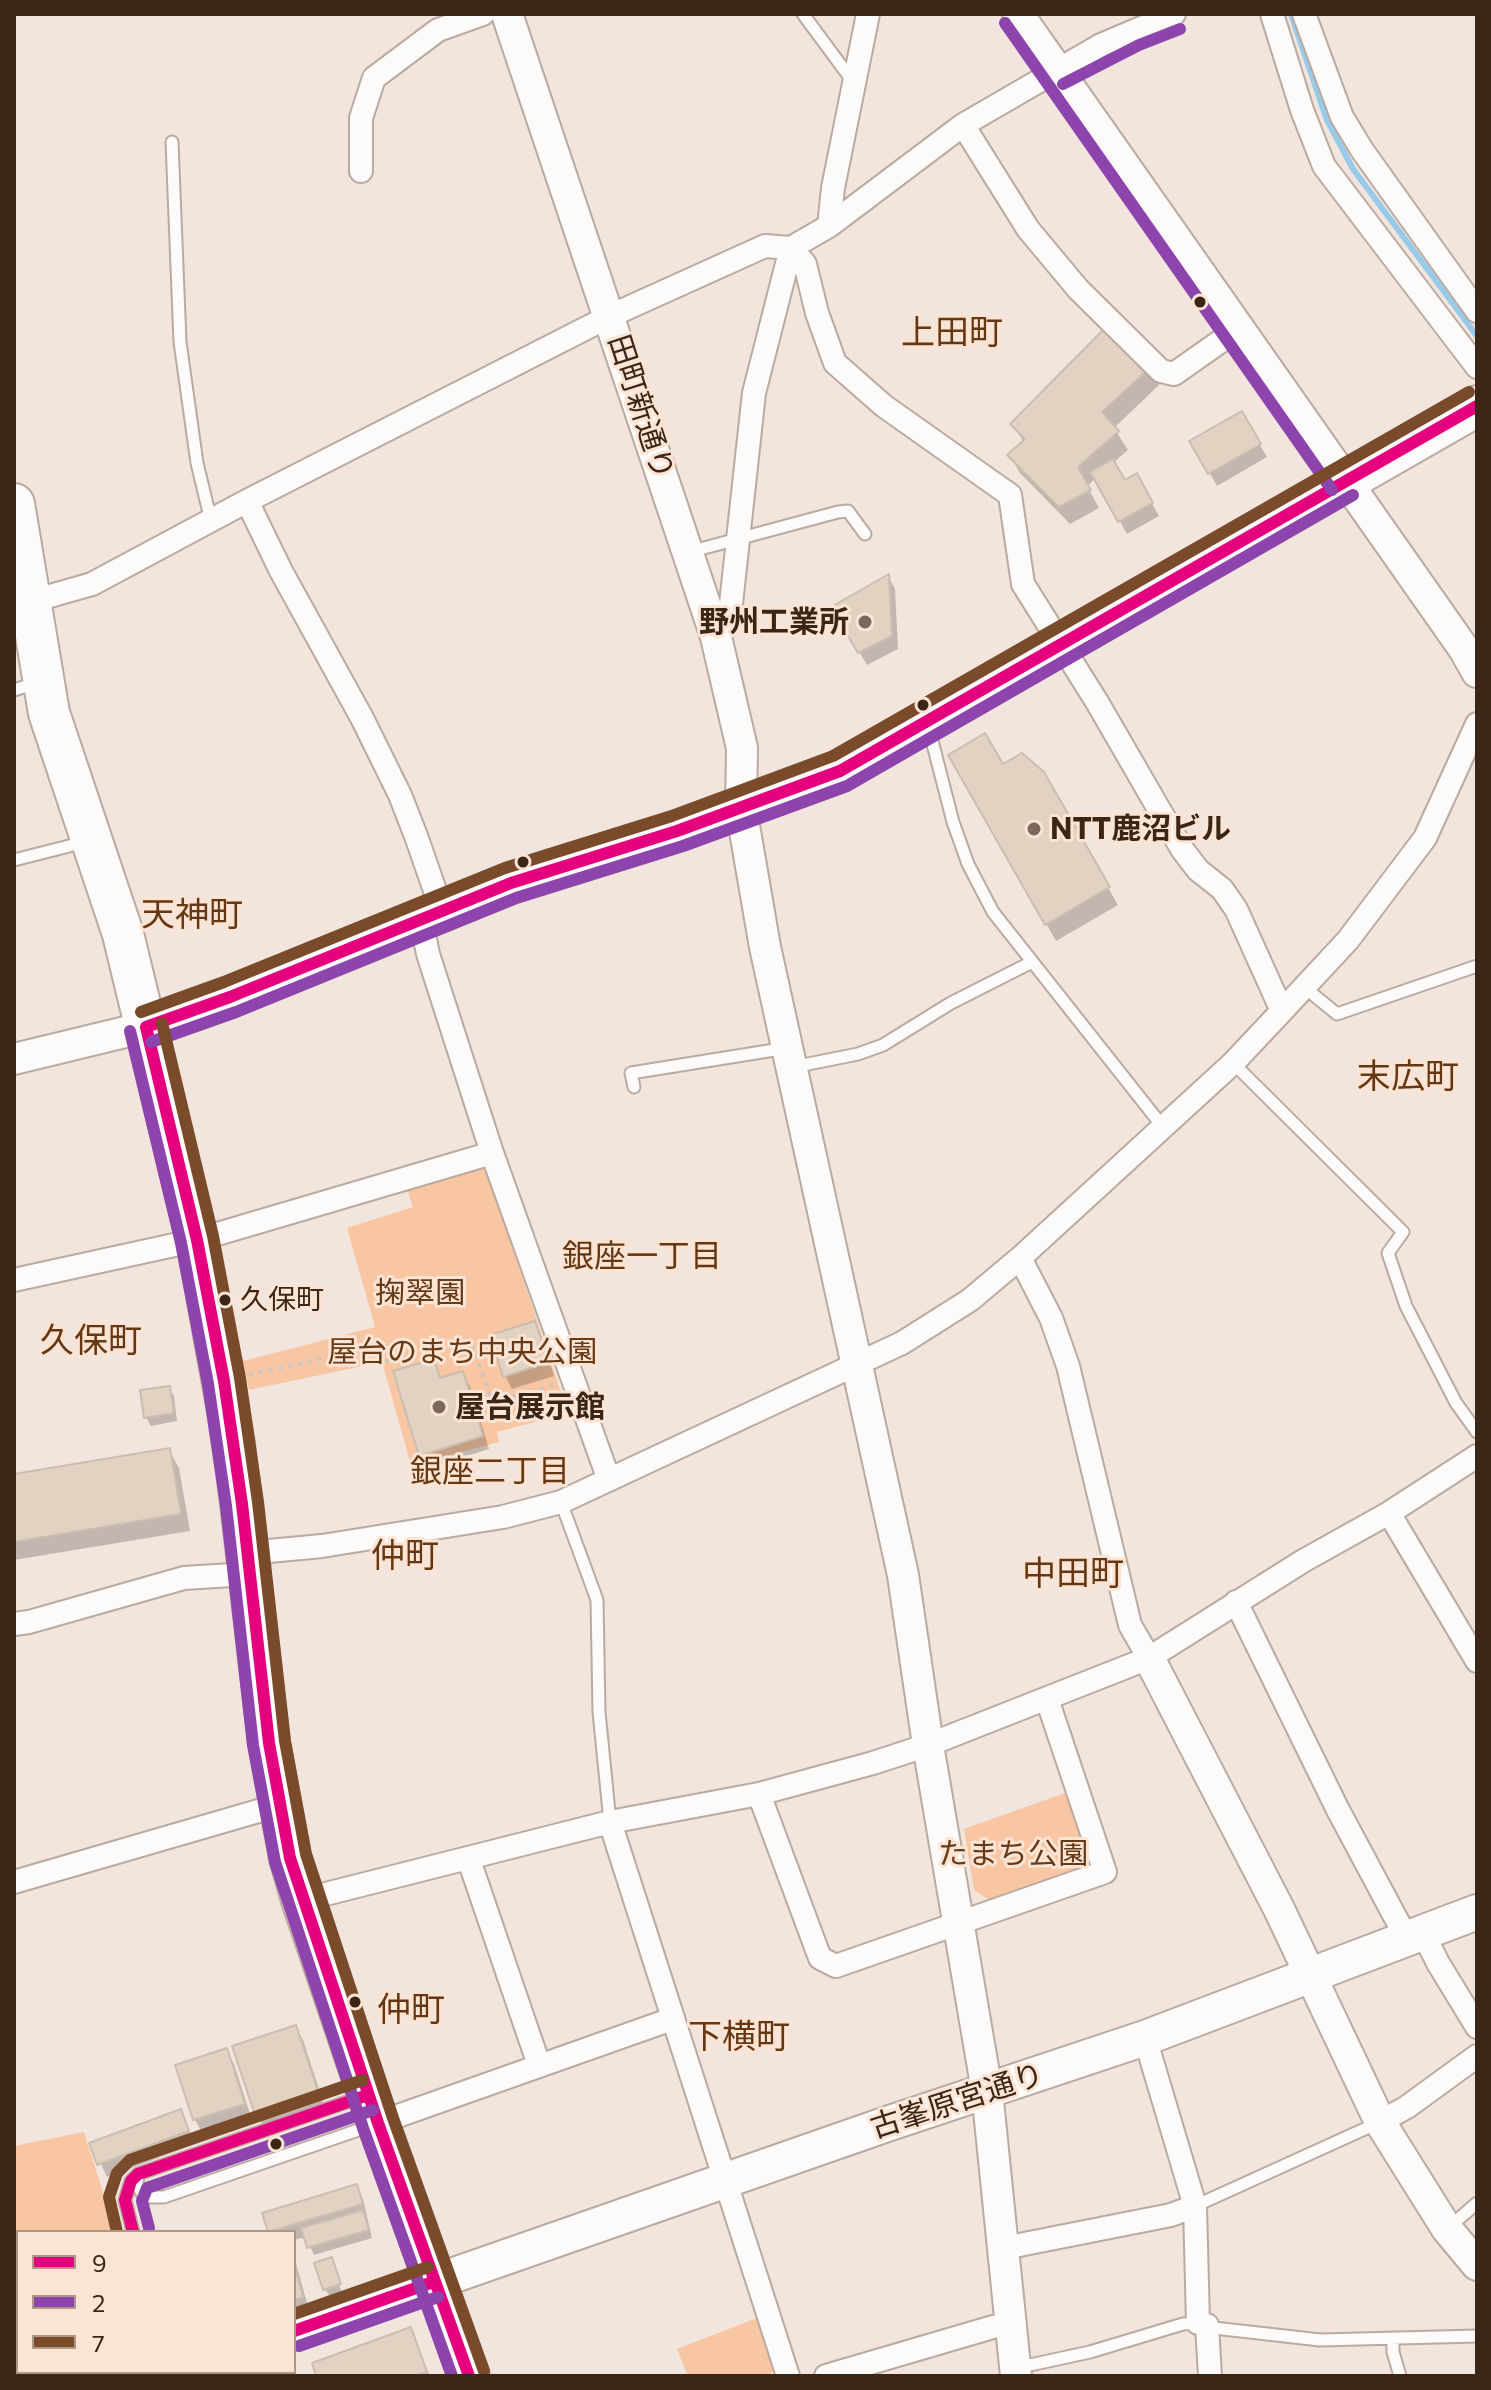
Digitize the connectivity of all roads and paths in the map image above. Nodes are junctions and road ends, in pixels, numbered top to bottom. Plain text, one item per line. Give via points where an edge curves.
1 (483, 14) edge
2 (507, 14) edge
3 (803, 14) edge
4 (868, 14) edge
5 (1018, 14) edge
6 (1174, 14) edge
7 (1272, 14) edge
8 (1304, 14) edge
9 (1056, 70) junction
10 (854, 84) junction
11 (963, 125) junction
12 (172, 142) dead end
13 (361, 171) dead end
14 (829, 226) junction
15 (791, 248) junction
16 (1477, 311) edge
17 (610, 316) junction
18 (1238, 329) junction
19 (1477, 367) edge
20 (1477, 406) edge
21 (1345, 481) junction
22 (247, 501) junction
23 (14, 504) edge
24 (211, 521) junction
25 (865, 534) dead end
26 (736, 539) junction
27 (689, 552) junction
28 (29, 602) junction
29 (716, 637) junction
30 (1061, 645) junction
31 (1477, 672) edge
32 (28, 686) edge
33 (927, 721) junction
34 (1477, 724) edge
35 (741, 808) junction
36 (93, 840) junction
37 (14, 860) edge
38 (431, 916) junction
39 (1032, 962) junction
40 (1477, 966) edge
41 (1304, 987) junction
42 (1282, 1011) junction
43 (146, 1027) junction
44 (790, 1058) junction
45 (14, 1059) edge
46 (1233, 1063) junction
47 (634, 1087) dead end
48 (1163, 1127) junction
49 (492, 1153) junction
50 (197, 1240) junction
51 (1020, 1258) junction
52 (14, 1280) edge
53 (856, 1366) junction
54 (571, 1379) junction
55 (224, 1381) junction
56 (1477, 1432) edge
57 (1477, 1456) edge
58 (609, 1480) junction
59 (561, 1502) junction
60 (1389, 1513) junction
61 (249, 1563) junction
62 (1236, 1602) junction
63 (14, 1624) edge
64 (1149, 1658) junction
65 (1477, 1661) edge
66 (1047, 1699) junction
67 (928, 1745) junction
68 (759, 1794) junction
69 (279, 1805) junction
70 (610, 1822) junction
71 (469, 1860) junction
72 (14, 1882) edge
73 (302, 1900) junction
74 (1477, 1912) edge
75 (958, 1925) junction
76 (1415, 1936) junction
77 (1311, 1976) junction
78 (672, 2019) junction
79 (1477, 2027) edge
80 (1145, 2038) junction
81 (1477, 2056) edge
82 (539, 2065) junction
83 (987, 2091) junction
84 (373, 2109) junction
85 (1380, 2122) junction
86 (138, 2174) junction
87 (724, 2181) junction
88 (1477, 2203) edge
89 (1195, 2206) junction
90 (1447, 2229) junction
91 (132, 2230) edge
92 (1004, 2248) junction
93 (1477, 2265) edge
94 (433, 2282) junction
95 (1010, 2324) junction
96 (1203, 2324) junction
97 (296, 2330) edge
98 (1477, 2336) edge
99 (1393, 2338) junction
100 (1016, 2372) edge
101 (469, 2376) edge
102 (788, 2376) edge
103 (826, 2376) edge
104 (1210, 2376) edge
105 (1400, 2376) edge

1 - 13 street via 438,30 374,78 361,118
2 - 17 street, 田町新通り
3 - 10 lane
4 - 10 street
5 - 9 street
6 - 9 street
7 - 19 street via 1324,166
8 - 16 street via 1342,117
9 - 11 street
9 - 18 street
10 - 14 street
11 - 14 street
11 - 18 street via 1028,229 1078,289 1161,371 1174,374
12 - 24 lane via 180,342
14 - 15 street
15 - 17 street via 765,246
15 - 26 street via 754,393
15 - 30 street via 805,264 835,363 884,406 1010,495 1023,584
17 - 22 street
17 - 27 street, 田町新通り
18 - 21 street
20 - 21 highway
21 - 30 highway
21 - 31 street
22 - 24 street
22 - 38 street via 400,795 438,899
23 - 28 highway
24 - 28 street via 92,584
25 - 26 lane via 848,511
26 - 27 lane
26 - 29 street via 729,622
27 - 29 street, 田町新通り
28 - 32 highway
29 - 35 street, 田町新通り via 742,748
30 - 33 highway
30 - 42 street via 1182,849 1236,909
32 - 36 highway via 57,744
33 - 35 highway via 840,771
33 - 39 lane via 968,864 993,912
34 - 41 street via 1425,838 1348,940
35 - 38 highway via 511,883
35 - 44 street, 田町新通り
36 - 37 lane
36 - 43 highway
38 - 43 highway
38 - 49 street via 424,934 428,954
39 - 44 lane via 883,1045 858,1054
39 - 48 lane
40 - 41 lane via 1337,1014
41 - 42 street
42 - 46 street
43 - 45 street
43 - 50 highway
44 - 47 lane via 631,1073
44 - 53 street, 田町新通り
46 - 48 street
46 - 56 lane via 1403,1232 1388,1253 1406,1306 1456,1403
48 - 51 street
49 - 50 street
49 - 54 street
50 - 52 street
50 - 55 highway
51 - 53 street via 970,1300
51 - 64 street via 1068,1366 1130,1625
53 - 58 street
53 - 67 street, 田町新通り via 903,1575
54 - 55 path via 493,1402 473,1348 456,1343 388,1363 381,1345
54 - 58 street
55 - 61 highway
57 - 60 street
58 - 59 street
59 - 61 street via 503,1517 269,1551
59 - 70 lane via 597,1600 599,1712
60 - 62 street
60 - 65 street
61 - 63 street via 232,1575 184,1578
61 - 69 highway
62 - 64 street
62 - 76 street via 1338,1810
64 - 66 street
64 - 77 street
66 - 67 street
66 - 75 street via 1105,1872
67 - 68 street
67 - 75 street, 田町新通り
68 - 70 street
68 - 75 street via 820,1958 836,1966
69 - 72 street
69 - 73 highway
70 - 71 street
70 - 78 street
71 - 73 street
71 - 82 street
73 - 84 highway
74 - 76 main road, 古峯原宮通り
75 - 83 street, 田町新通り
76 - 77 main road, 古峯原宮通り
76 - 79 street
77 - 80 main road, 古峯原宮通り
77 - 85 street
78 - 82 street
78 - 87 street
80 - 83 main road, 古峯原宮通り
80 - 89 street
81 - 85 street
82 - 84 street
83 - 87 main road, 古峯原宮通り
83 - 92 street, 田町新通り
84 - 86 lane
84 - 86 lane via 164,2197 144,2197
84 - 94 highway
85 - 89 lane
85 - 90 street
86 - 91 lane via 125,2200
87 - 94 main road, 古峯原宮通り
87 - 102 street
88 - 90 lane
89 - 92 street
89 - 96 street
90 - 93 street
92 - 95 street, 田町新通り
94 - 97 main road, 古峯原宮通り
94 - 101 highway
95 - 100 street, 田町新通り
95 - 103 street
96 - 99 lane via 1320,2340
96 - 100 lane via 1183,2324
96 - 104 street
98 - 99 lane
99 - 105 lane

